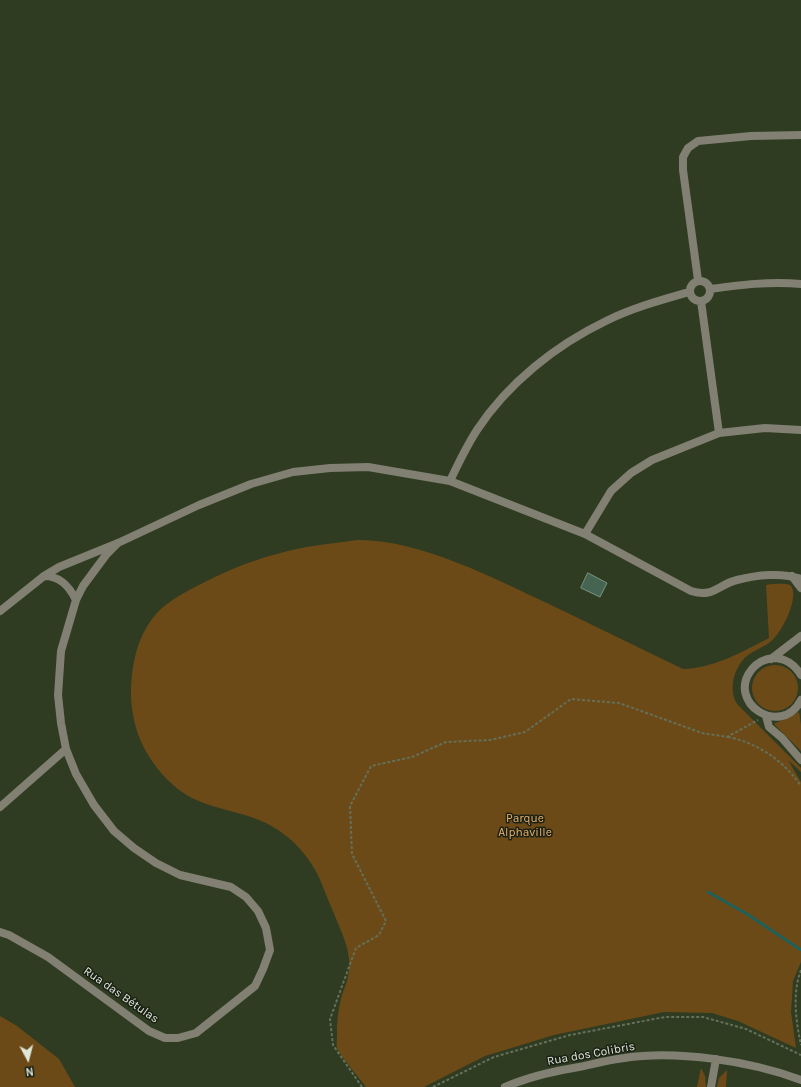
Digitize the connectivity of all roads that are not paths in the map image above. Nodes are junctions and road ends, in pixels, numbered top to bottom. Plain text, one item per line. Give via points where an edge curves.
1 (801, 135) edge
2 (698, 280) junction
3 (801, 284) edge
4 (710, 289) junction
5 (689, 292) junction
6 (701, 301) junction
7 (801, 430) edge
8 (719, 433) junction
9 (450, 482) junction
10 (584, 534) junction
11 (118, 542) junction
12 (791, 575) junction
13 (44, 576) junction
14 (801, 579) edge
15 (801, 588) edge
16 (76, 600) junction
17 (0, 611) edge
18 (801, 636) edge
19 (771, 659) junction
20 (800, 672) edge
21 (801, 701) edge
22 (766, 716) junction
23 (66, 749) junction
24 (801, 760) edge
25 (0, 807) edge
26 (0, 932) edge
27 (716, 1059) junction
28 (801, 1080) edge
29 (505, 1087) edge
30 (712, 1087) edge

1 - 2 street via 698,141 688,148 683,157 683,170
2 - 4 street via 706,282
2 - 5 street via 691,284
3 - 4 street via 748,284
4 - 6 street via 708,297
5 - 6 street via 693,299
5 - 9 street via 653,302 607,320 571,339 535,366 503,397 478,429 462,455
6 - 8 street
7 - 8 street via 765,428
8 - 10 street via 652,460 631,473 611,491
9 - 10 street
9 - 11 street via 368,467 293,472 251,484
10 - 12 street via 700,594 710,593 736,580
11 - 13 street
11 - 16 street, Rua das Bétulas via 83,586
12 - 14 street
12 - 15 street
13 - 16 street via 52,576 62,581
13 - 17 street
16 - 23 street, Rua das Bétulas via 61,651 58,696
18 - 19 street
19 - 20 street via 782,659
19 - 22 street via 760,662 753,668 745,684 749,702 755,710
21 - 22 street via 786,715
22 - 24 street via 769,727
23 - 25 street
23 - 26 street, Rua das Bétulas via 76,774 94,806 114,831 134,848 180,875 231,887 246,897 258,911 266,928 270,950 264,969 254,986 196,1033 178,1038 165,1038 149,1031 48,957
27 - 28 street, Rua dos Colibris via 783,1073
27 - 29 street, Rua dos Colibris via 661,1056 624,1058 561,1070
27 - 30 street

